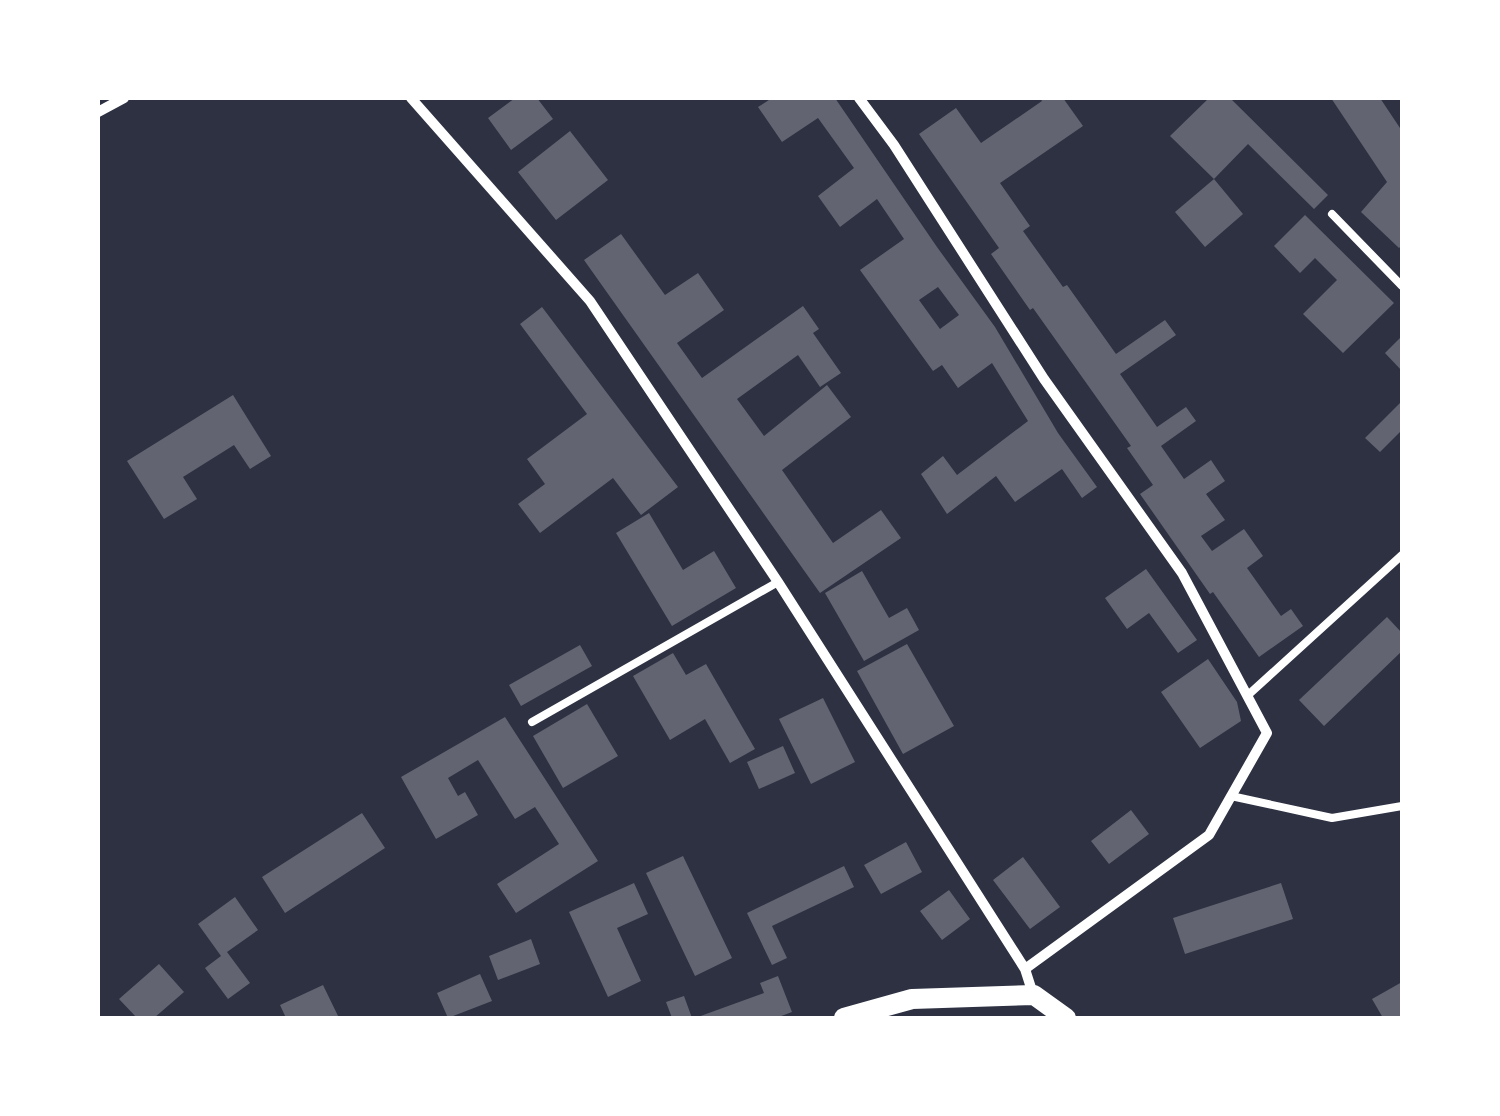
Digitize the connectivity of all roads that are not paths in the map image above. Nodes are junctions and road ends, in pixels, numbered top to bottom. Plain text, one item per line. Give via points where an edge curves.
1 (124, 98) edge
2 (411, 98) edge
3 (858, 98) edge
4 (98, 112) edge
5 (1332, 214) dead end
6 (1402, 286) edge
7 (1402, 555) edge
8 (778, 582) junction
9 (1247, 696) junction
10 (532, 722) dead end
11 (1231, 796) junction
12 (1402, 806) edge
13 (1024, 969) junction
14 (1034, 995) junction
15 (844, 1018) edge
16 (1066, 1018) edge

1 - 4 street
2 - 8 street via 590,301
3 - 9 street via 1044,380 1182,573
5 - 6 lane
7 - 9 lane
8 - 10 lane
8 - 13 street
9 - 11 street via 1267,734
11 - 12 lane via 1332,818
11 - 13 street via 1209,835
13 - 14 street
14 - 15 main road via 912,998
14 - 16 main road

